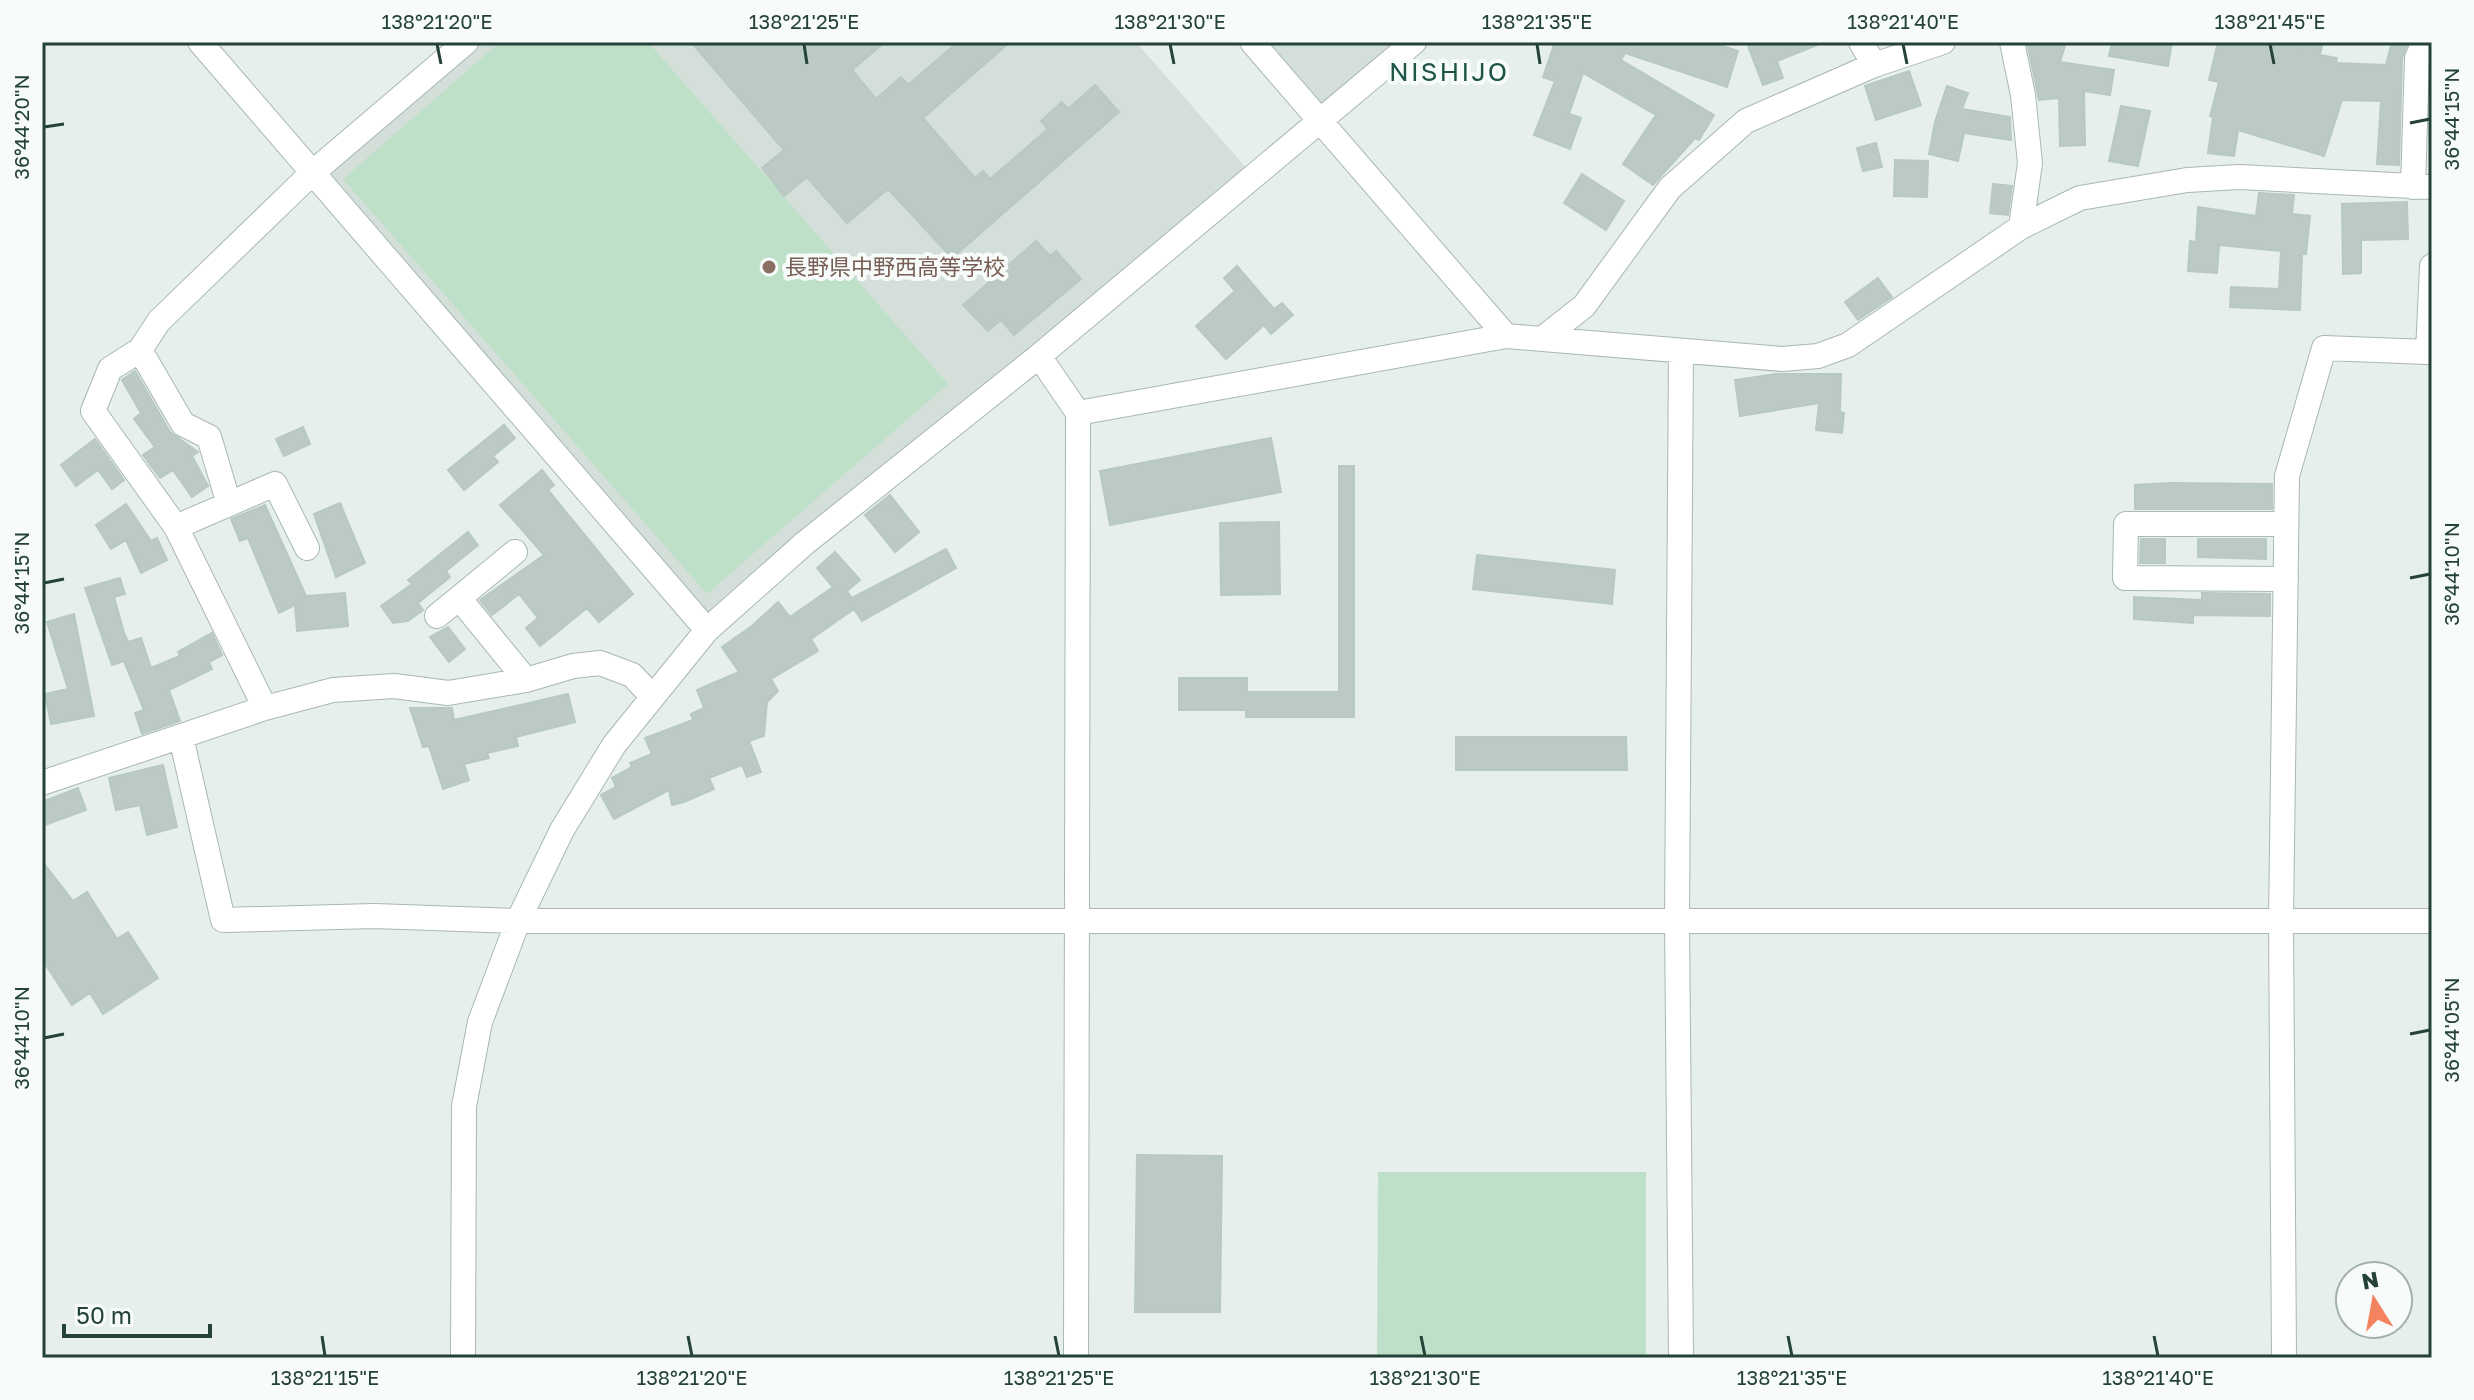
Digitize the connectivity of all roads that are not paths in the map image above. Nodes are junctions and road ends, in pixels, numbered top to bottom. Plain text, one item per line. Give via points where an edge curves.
1 (200, 42) edge
2 (466, 42) edge
3 (1252, 42) edge
4 (1414, 42) edge
5 (1861, 42) edge
6 (1943, 42) edge
7 (2012, 42) edge
8 (2424, 42) edge
9 (1874, 65) junction
10 (1321, 123) junction
11 (311, 174) junction
12 (2423, 187) edge
13 (2021, 227) junction
14 (2432, 266) edge
15 (1506, 336) junction
16 (1542, 339) junction
17 (140, 350) junction
18 (1681, 351) junction
19 (1039, 356) junction
20 (1078, 413) junction
21 (229, 504) junction
22 (2286, 524) junction
23 (176, 527) junction
24 (307, 548) dead end
25 (515, 552) dead end
26 (2286, 579) junction
27 (459, 598) junction
28 (437, 616) dead end
29 (707, 630) junction
30 (526, 680) junction
31 (652, 696) junction
32 (265, 708) junction
33 (181, 737) junction
34 (42, 783) edge
35 (1076, 920) junction
36 (518, 921) junction
37 (1677, 921) junction
38 (2281, 921) junction
39 (2432, 921) edge
40 (463, 1358) edge
41 (1076, 1358) edge
42 (1681, 1358) edge
43 (2284, 1358) edge

1 - 11 street
2 - 11 street
3 - 10 street
4 - 10 street
5 - 9 street
6 - 9 street
7 - 13 street via 2030,163
8 - 12 street via 2417,58
9 - 16 street via 1746,121 1670,188 1584,306
10 - 15 street
10 - 19 street
11 - 17 street via 159,321
11 - 29 street
12 - 13 street via 2239,177 2187,180 2080,198
13 - 18 street via 1848,345 1818,356 1782,359
14 - 22 street via 2428,352 2324,348 2287,476
15 - 16 street
15 - 20 street
16 - 18 street
17 - 21 street via 183,424 209,437
17 - 23 street via 110,369 93,411
18 - 37 street
19 - 20 street
19 - 29 street via 892,470
20 - 35 street
21 - 23 street
21 - 24 street via 275,484
22 - 26 street
22 - 26 street via 2126,524 2125,578
23 - 32 street
25 - 27 street
26 - 38 street
27 - 28 street
27 - 30 street
29 - 31 street
30 - 31 street via 600,663 632,675
30 - 32 street via 448,693 394,686 333,690
31 - 36 street via 614,745 562,830
32 - 33 street
33 - 34 street
33 - 36 street via 223,920 374,916
35 - 36 street
35 - 37 street
35 - 41 street
36 - 40 street via 480,1022 464,1106
37 - 38 street
37 - 42 street
38 - 39 street
38 - 43 street

